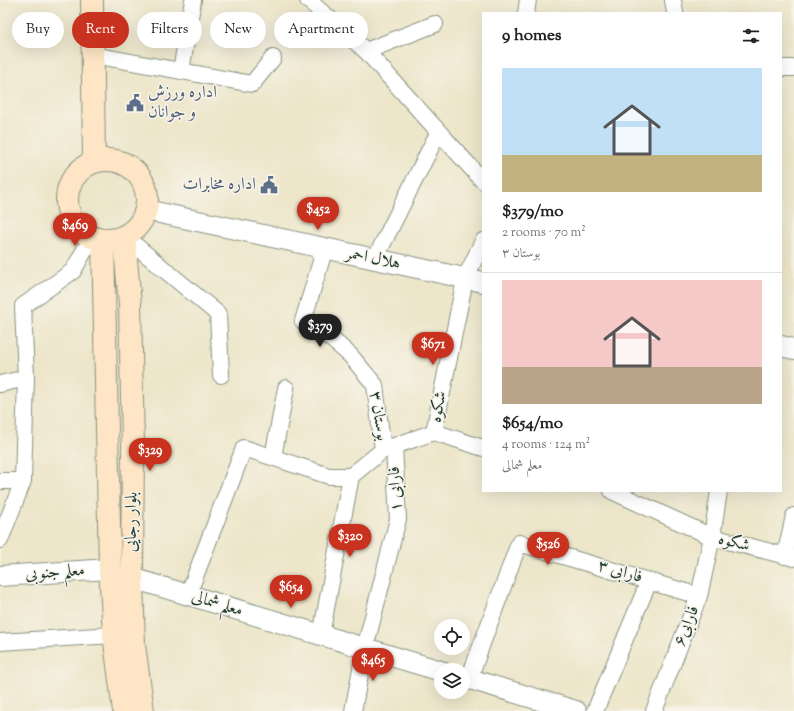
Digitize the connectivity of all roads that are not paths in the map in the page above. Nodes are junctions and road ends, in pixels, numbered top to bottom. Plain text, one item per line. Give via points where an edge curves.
1 (92, 0) edge
2 (104, 0) edge
3 (194, 0) edge
4 (308, 0) edge
5 (528, 0) edge
6 (673, 0) edge
7 (526, 12) edge
8 (674, 12) edge
9 (435, 24) dead end
10 (366, 51) junction
11 (104, 57) junction
12 (273, 58) dead end
13 (782, 68) edge
14 (794, 68) edge
15 (181, 71) junction
16 (438, 133) junction
17 (100, 160) junction
18 (482, 180) edge
19 (146, 210) junction
20 (124, 236) junction
21 (98, 238) junction
22 (482, 245) edge
23 (325, 248) junction
24 (375, 259) junction
25 (474, 281) edge
26 (782, 346) edge
27 (794, 349) edge
28 (221, 375) dead end
29 (26, 378) junction
30 (0, 384) edge
31 (286, 388) dead end
32 (434, 432) junction
33 (388, 448) junction
34 (482, 448) edge
35 (273, 457) junction
36 (351, 476) junction
37 (0, 481) edge
38 (23, 481) junction
39 (614, 492) edge
40 (719, 492) edge
41 (794, 516) edge
42 (712, 537) junction
43 (0, 540) edge
44 (790, 557) edge
45 (110, 569) junction
46 (0, 576) edge
47 (132, 578) junction
48 (649, 581) junction
49 (188, 595) junction
50 (699, 596) junction
51 (114, 635) junction
52 (321, 635) junction
53 (0, 642) edge
54 (365, 648) junction
55 (470, 668) edge
56 (434, 669) edge
57 (470, 679) edge
58 (124, 711) edge
59 (143, 711) edge
60 (353, 711) edge
61 (576, 711) edge
62 (595, 711) edge
63 (654, 711) edge

1 - 17 main road
2 - 11 main road
3 - 15 street
4 - 10 street
5 - 7 street
6 - 8 street
9 - 10 street
10 - 16 street
11 - 15 street
11 - 17 main road
12 - 15 street via 252,84
13 - 14 street
16 - 18 street
16 - 24 street
17 - 19 main road via 117,161 129,166 138,175 147,198
17 - 21 main road via 80,169 72,179 67,192 71,218 79,229
19 - 20 main road via 134,230
19 - 23 street, هلال احمر
20 - 21 main road via 114,239
20 - 28 street via 218,314
20 - 47 main road, بلوار رجایی via 130,305 133,437
21 - 29 street via 73,271 23,306
21 - 45 main road, بلوار رجایی
22 - 25 street, شکوه
23 - 24 street, هلال احمر
23 - 33 street, بوستان ٣ via 303,321 328,336 350,355 375,385
24 - 25 street, هلال احمر
25 - 32 street, شکوه
26 - 27 street
29 - 30 street
29 - 38 street
31 - 35 street
32 - 33 street
32 - 34 street, شکوه
33 - 36 street
33 - 54 street, فارابی ۱ via 398,518
35 - 36 street via 329,476
35 - 49 street via 244,448
36 - 52 street
37 - 38 street
38 - 43 street
39 - 42 street, شکوه
40 - 42 street, فارابی۶
41 - 44 street
42 - 44 street, شکوه
42 - 50 street, فارابی۶
45 - 46 street, معلم جنوبی
45 - 51 main road, بلوار رجایی
47 - 49 street, معلم شمالی
47 - 59 main road, بلوار رجایی via 134,645
48 - 50 street, فارابی ۳
48 - 55 street, فارابی ۳ via 519,543
48 - 62 street
49 - 52 street, معلم شمالی
50 - 63 street, فارابی۶
51 - 53 street
51 - 58 main road, بلوار رجایی
52 - 54 street, معلم شمالی
54 - 56 street, معلم شمالی
54 - 60 street, فارابی ۱
57 - 61 street

